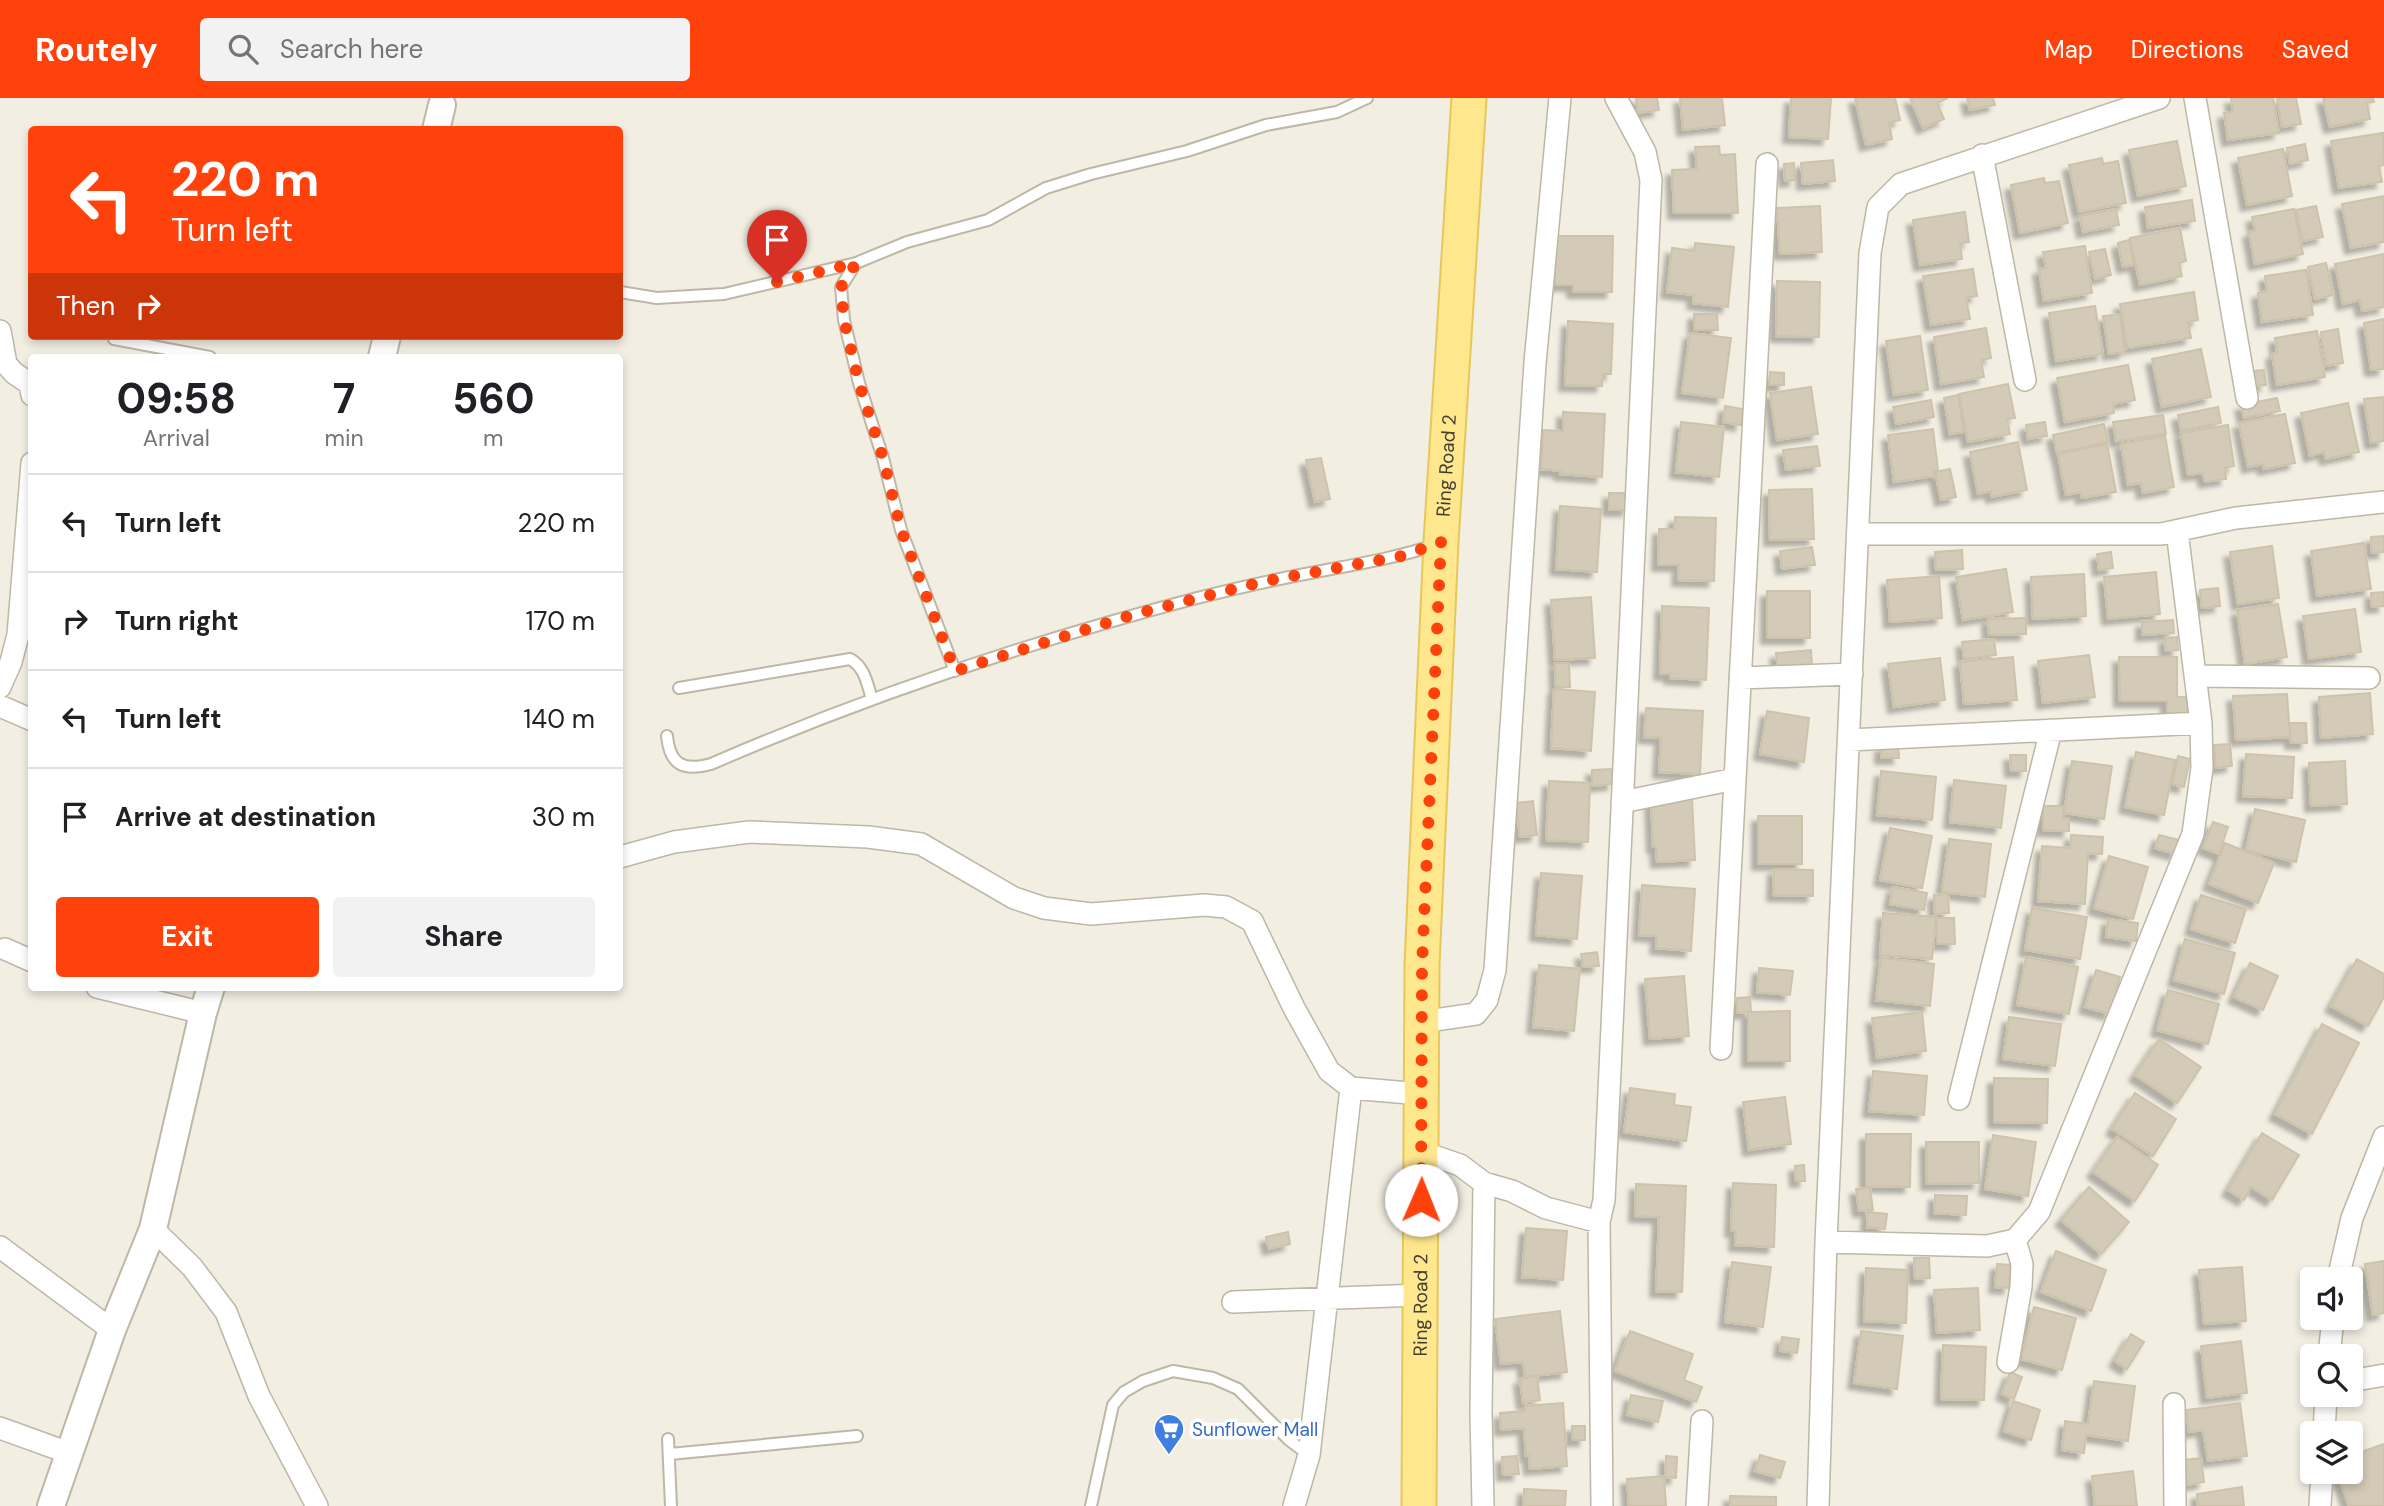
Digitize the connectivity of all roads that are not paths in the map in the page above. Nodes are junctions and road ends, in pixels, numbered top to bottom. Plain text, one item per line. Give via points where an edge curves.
1 (1367, 98) edge
2 (1469, 98) edge
3 (1560, 98) edge
4 (1616, 98) edge
5 (2158, 98) edge
6 (2194, 98) edge
7 (1982, 155) junction
8 (1767, 164) dead end
9 (856, 263) junction
10 (623, 292) edge
11 (0, 331) edge
12 (119, 340) edge
13 (194, 354) edge
14 (2025, 380) dead end
15 (28, 383) edge
16 (2247, 398) dead end
17 (2384, 502) edge
18 (28, 512) edge
19 (2177, 531) junction
20 (1858, 534) junction
21 (1441, 542) junction
22 (955, 671) junction
23 (1852, 674) junction
24 (2195, 676) junction
25 (1740, 678) junction
26 (2369, 678) dead end
27 (0, 687) edge
28 (678, 688) dead end
29 (872, 699) junction
30 (0, 706) edge
31 (28, 718) edge
32 (2201, 723) junction
33 (2051, 730) junction
34 (667, 736) dead end
35 (1849, 740) junction
36 (1735, 779) junction
37 (1622, 802) junction
38 (623, 856) edge
39 (5, 949) dead end
40 (28, 959) edge
41 (113, 991) edge
42 (210, 991) edge
43 (203, 1013) junction
44 (1421, 1022) junction
45 (1721, 1049) dead end
46 (1351, 1088) junction
47 (1421, 1094) junction
48 (1959, 1099) dead end
49 (2384, 1137) edge
50 (1422, 1152) junction
51 (1484, 1183) junction
52 (1599, 1223) junction
53 (153, 1229) junction
54 (2015, 1240) junction
55 (1826, 1242) junction
56 (0, 1247) edge
57 (2341, 1267) edge
58 (1420, 1295) junction
59 (1327, 1297) junction
60 (1233, 1302) dead end
61 (112, 1330) junction
62 (2008, 1362) dead end
63 (2384, 1375) edge
64 (2363, 1379) edge
65 (2174, 1404) dead end
66 (1702, 1421) dead end
67 (0, 1428) edge
68 (857, 1436) dead end
69 (668, 1439) dead end
70 (69, 1453) junction
71 (670, 1454) junction
72 (1309, 1455) junction
73 (2321, 1484) edge
74 (51, 1506) edge
75 (317, 1506) edge
76 (671, 1506) edge
77 (1091, 1506) edge
78 (1294, 1506) edge
79 (1419, 1506) edge
80 (1483, 1506) edge
81 (1602, 1506) edge
82 (1698, 1506) edge
83 (1818, 1506) edge
84 (2175, 1506) edge
85 (2320, 1506) edge

1 - 9 lane via 1337,112 1266,125 1187,151 1091,173 1046,188 988,220 907,242
2 - 21 main road, Ring Road 2
3 - 44 street via 1535,363 1495,970 1487,1000 1476,1014
4 - 37 street via 1645,152 1651,180
5 - 7 street
6 - 16 street
7 - 14 street
7 - 20 street via 1901,184 1878,207 1870,253
8 - 25 street
9 - 10 lane via 724,294 657,298
9 - 22 lane via 841,287 859,383 901,530
11 - 15 street via 6,364
12 - 13 lane
17 - 19 street via 2236,518
18 - 27 street via 18,635
19 - 20 street
19 - 24 street
20 - 23 street
21 - 22 lane via 1402,556 1266,581 1148,611
21 - 44 main road, Ring Road 2
22 - 29 lane
23 - 25 street
23 - 35 street
24 - 26 street
24 - 32 street
25 - 36 street
28 - 29 lane via 850,659 863,671
29 - 34 lane via 693,769 678,764
30 - 31 street
32 - 33 street
32 - 54 street via 2202,768 2193,834 2039,1212
33 - 35 street
33 - 48 street
35 - 55 street
36 - 37 street
36 - 45 street
37 - 52 street via 1604,1200
38 - 46 street via 674,842 749,832 868,836 920,844 1014,898 1044,908 1091,914 1226,907 1252,921 1329,1070
39 - 40 street
41 - 43 street
42 - 43 street
43 - 53 street
44 - 47 main road, Ring Road 2
46 - 47 street
46 - 59 street
47 - 50 main road, Ring Road 2
49 - 57 street via 2352,1218
50 - 51 street via 1460,1165
50 - 58 main road, Ring Road 2
51 - 52 street
51 - 80 street
52 - 81 street
53 - 61 street
53 - 75 street via 192,1267 226,1312 259,1396
54 - 55 street via 1987,1246
54 - 62 street via 2022,1264 2021,1287
55 - 83 street
56 - 61 street
58 - 59 street
58 - 79 main road, Ring Road 2
59 - 60 street
59 - 72 street
61 - 70 street
63 - 64 street
65 - 84 street
66 - 82 street
67 - 70 street
68 - 71 lane
69 - 71 lane
70 - 74 street
71 - 76 lane
72 - 77 lane via 1238,1389 1213,1378 1173,1371 1143,1381 1113,1405
72 - 78 street
73 - 85 street

